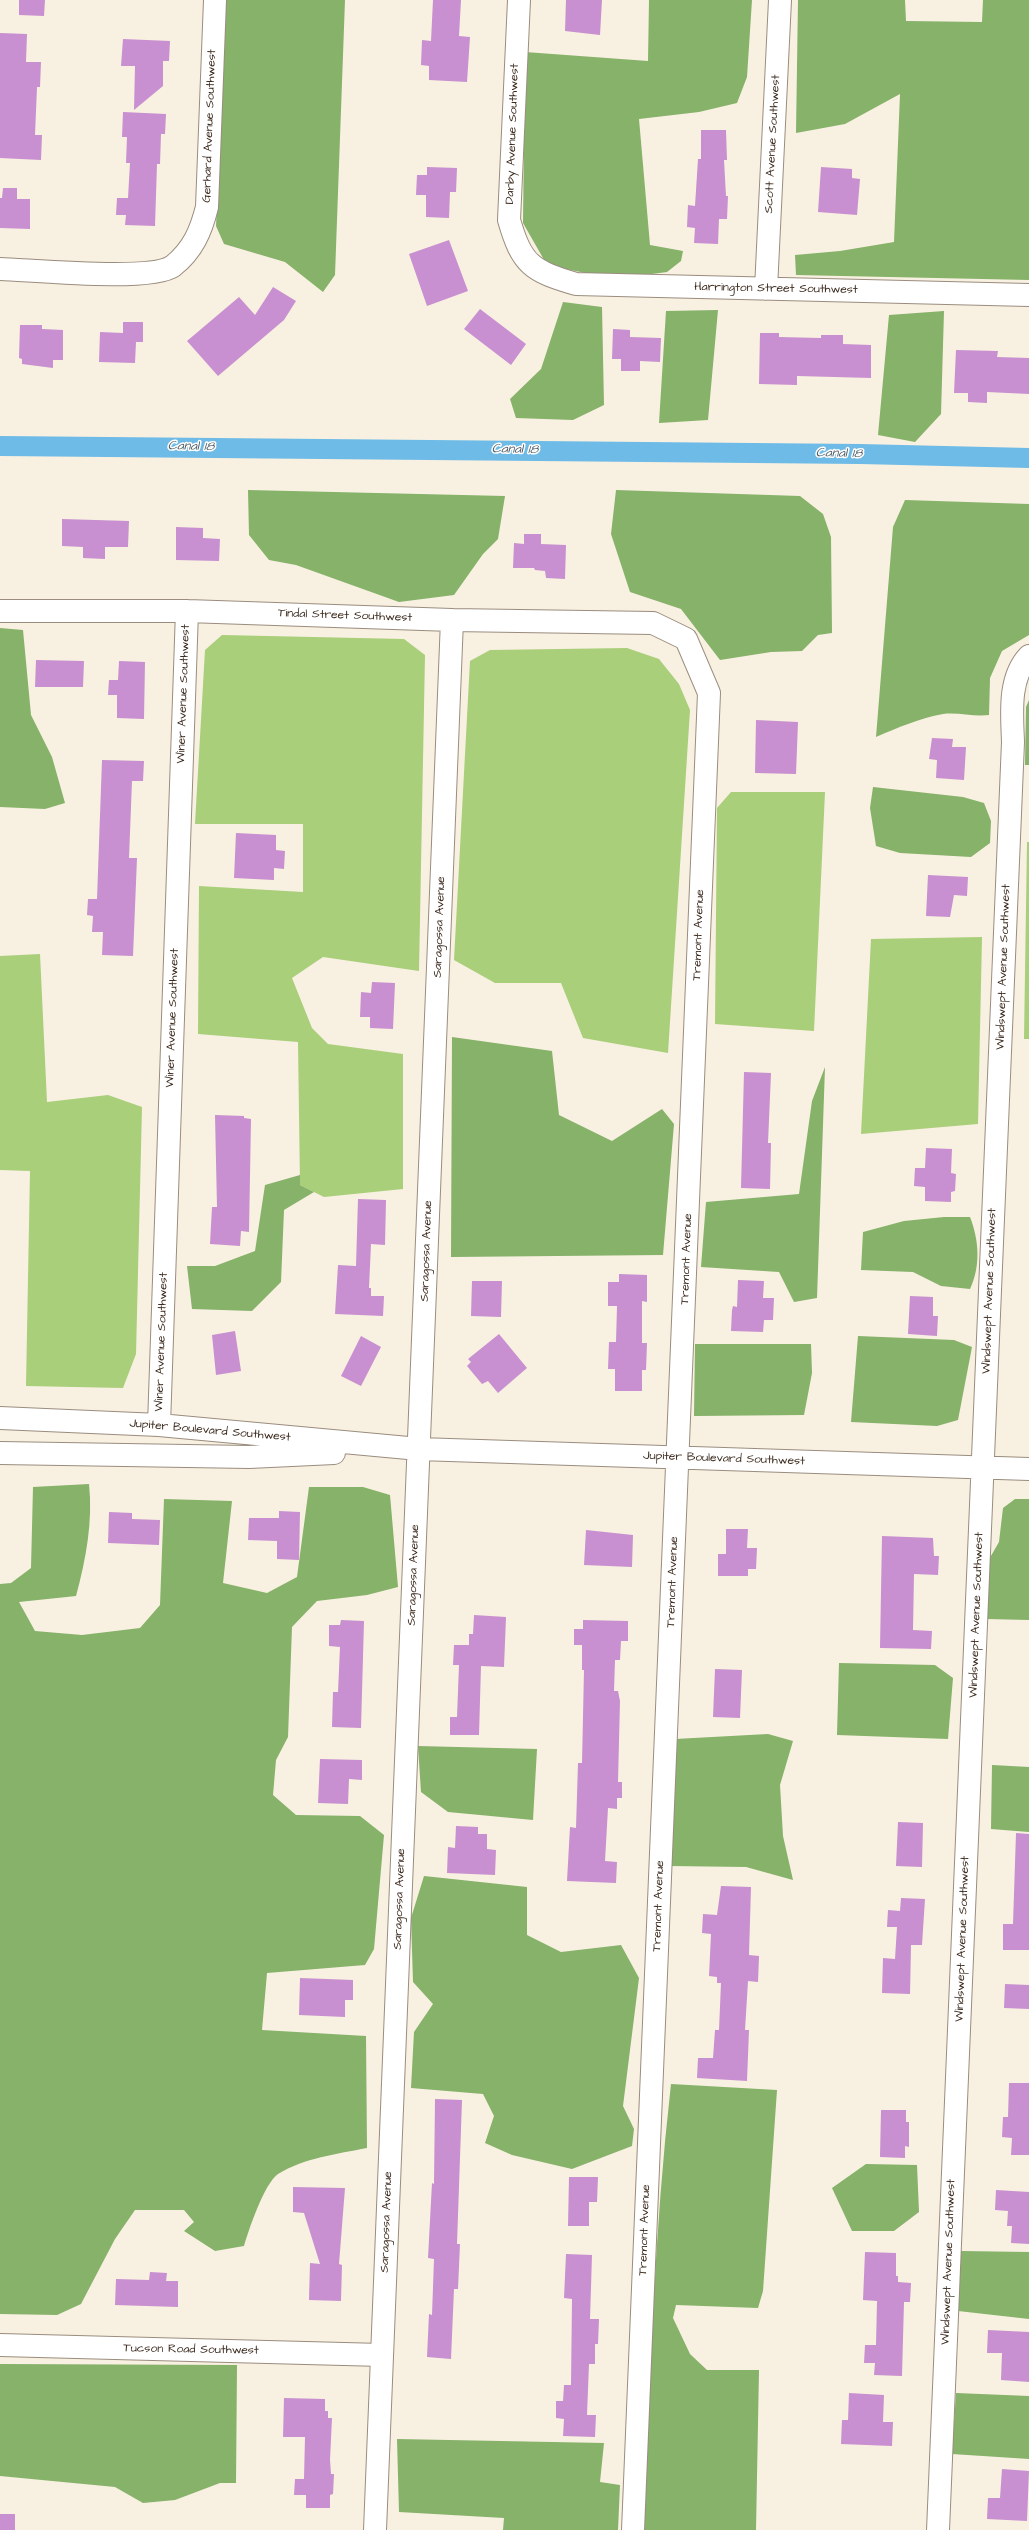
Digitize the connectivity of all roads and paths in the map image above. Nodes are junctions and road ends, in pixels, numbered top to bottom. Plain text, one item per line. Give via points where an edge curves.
1 (215, 0) edge
2 (519, 0) edge
3 (780, 0) edge
4 (530, 263) joint
5 (0, 269) edge
6 (766, 289) junction
7 (1029, 295) edge
8 (0, 610) edge
9 (187, 611) junction
10 (452, 620) junction
11 (686, 639) joint
12 (1029, 656) edge
13 (0, 1418) edge
14 (159, 1425) junction
15 (419, 1449) junction
16 (0, 1453) edge
17 (679, 1457) junction
18 (983, 1468) junction
19 (1029, 1469) edge
20 (0, 2345) edge
21 (382, 2355) junction
22 (375, 2530) edge
23 (633, 2530) edge
24 (938, 2530) edge

1 - 5 street, Gerhard Avenue Southwest via 207,207 201,232 191,248 171,267 142,274
2 - 4 street, Darby Avenue Southwest via 509,220 516,245
3 - 6 street, Scott Avenue Southwest
4 - 6 street, Harrington Street Southwest via 545,275 576,284
6 - 7 street, Harrington Street Southwest
8 - 9 street, Tindal Street Southwest
9 - 10 street, Tindal Street Southwest
9 - 14 street, Winer Avenue Southwest
10 - 11 street, Tindal Street Southwest via 653,623
10 - 15 street, Saragossa Avenue
11 - 17 street, Tremont Avenue via 709,693
12 - 18 street, Windswept Avenue Southwest via 1021,665 1012,700 1013,742
13 - 14 street, Jupiter Boulevard Southwest
14 - 15 street, Jupiter Boulevard Southwest
15 - 16 street, Jupiter Boulevard Southwest via 249,1457
15 - 17 street, Jupiter Boulevard Southwest
15 - 21 street, Saragossa Avenue
17 - 18 street, Jupiter Boulevard Southwest
17 - 23 street, Tremont Avenue
18 - 19 street, Jupiter Boulevard Southwest
18 - 24 street, Windswept Avenue Southwest
20 - 21 street, Tucson Road Southwest
21 - 22 street, Saragossa Avenue

